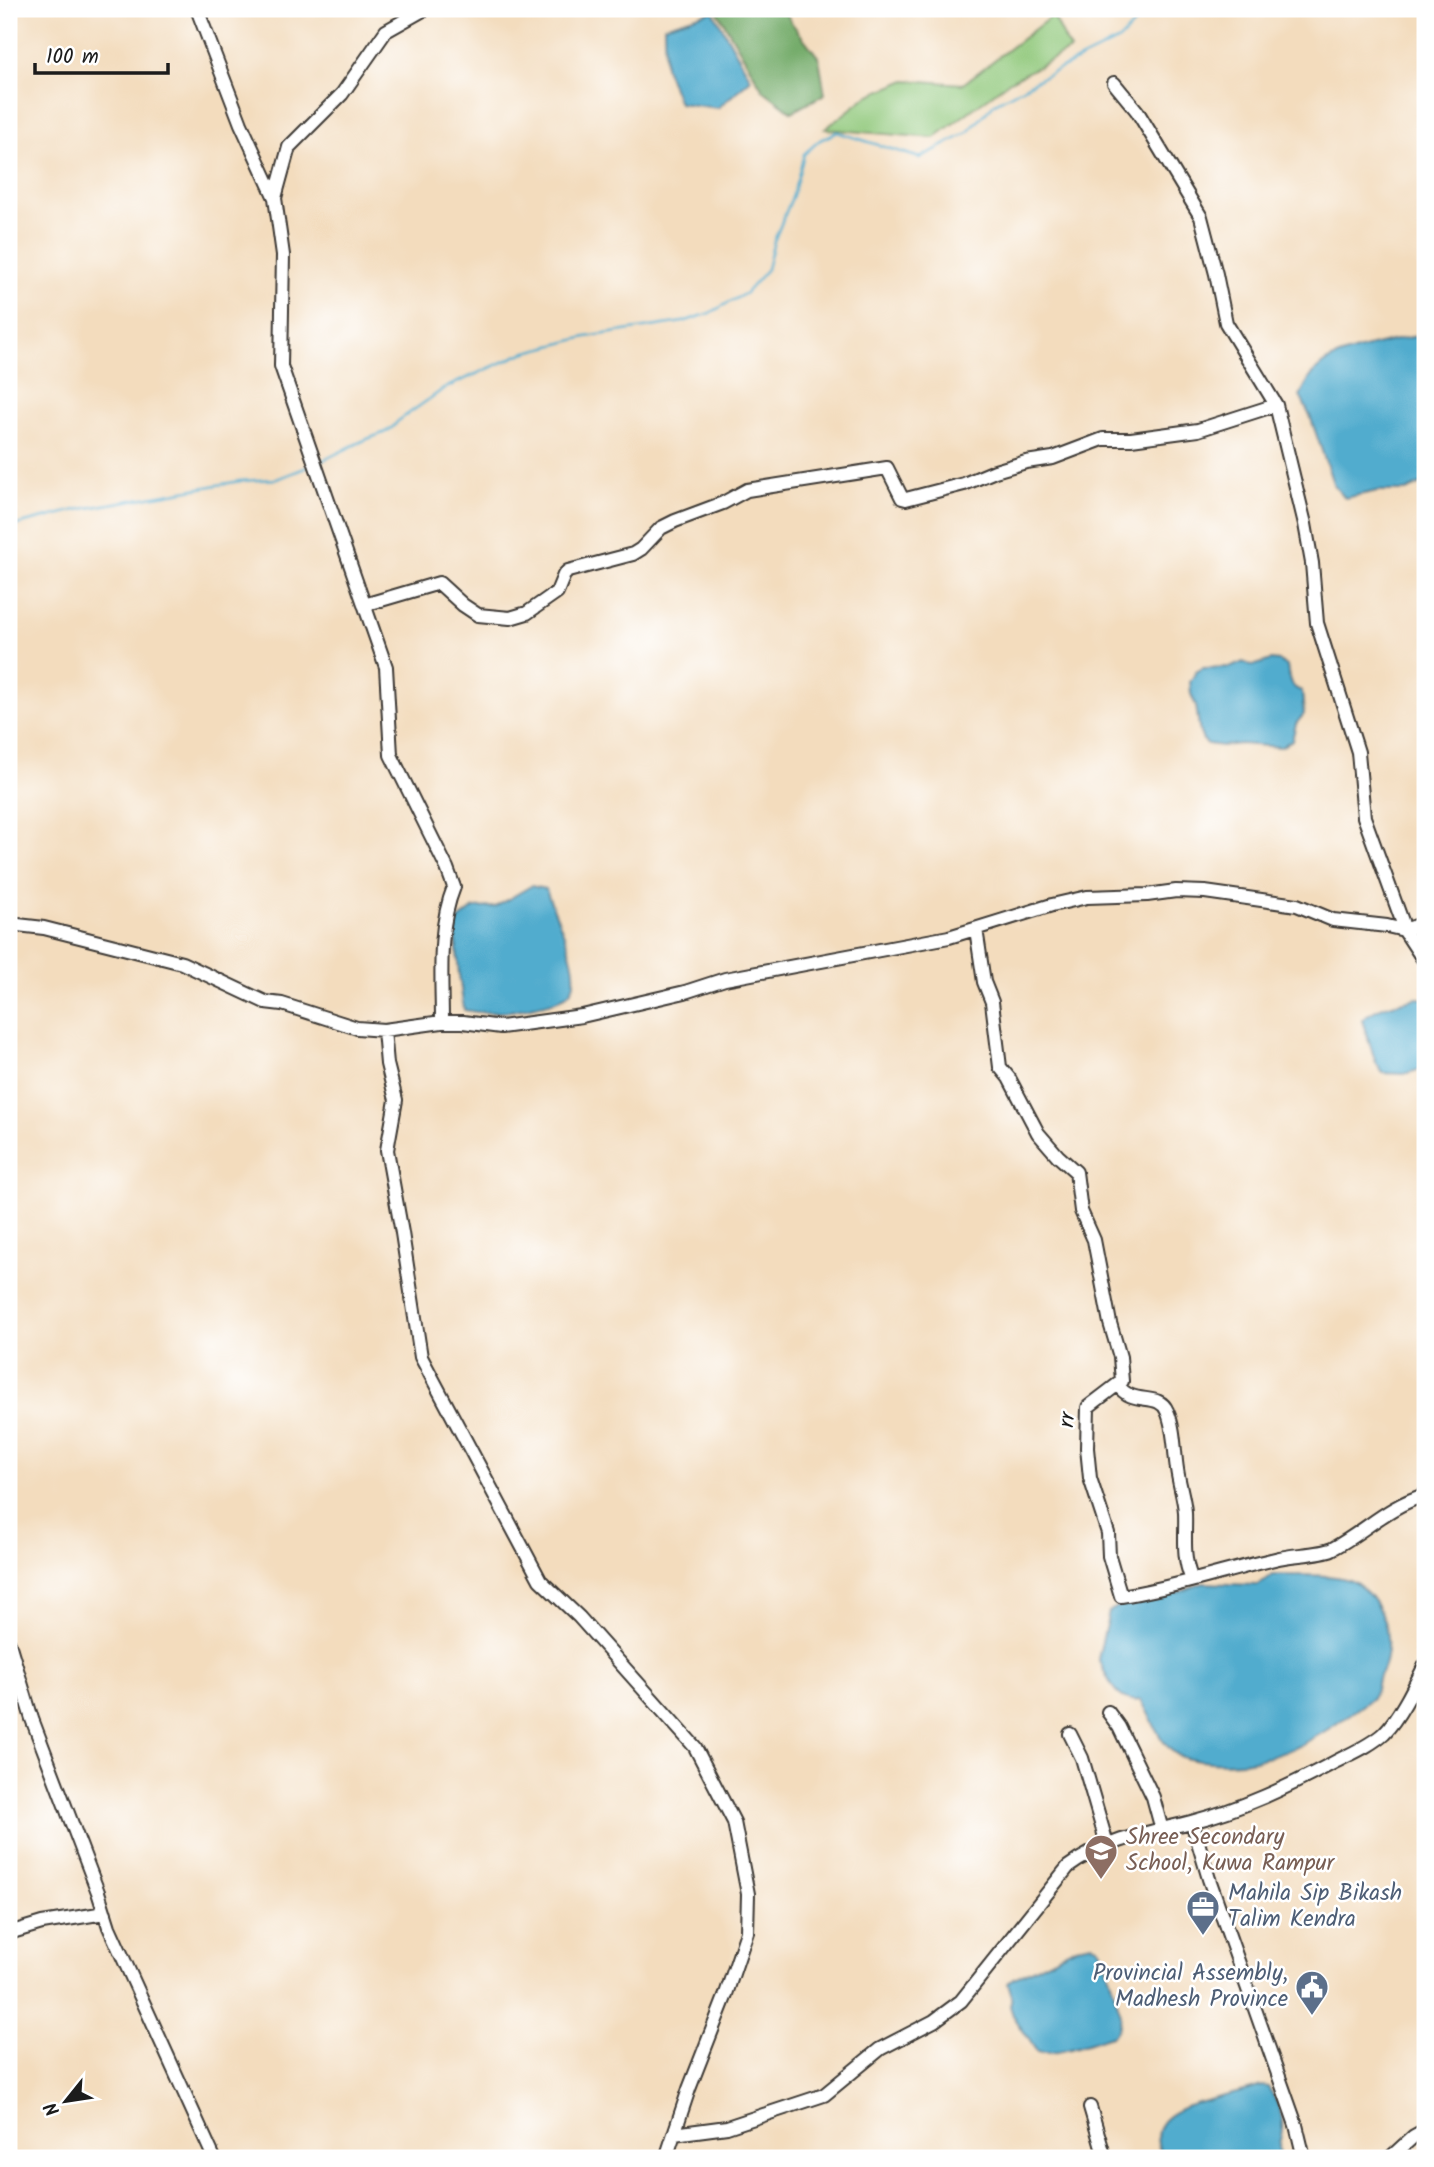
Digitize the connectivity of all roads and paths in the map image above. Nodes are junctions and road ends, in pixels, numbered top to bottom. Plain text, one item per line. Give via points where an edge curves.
1 (197, 9) edge
2 (425, 9) edge
3 (1114, 83) dead end
4 (275, 198) junction
5 (1276, 405) junction
6 (364, 605) junction
7 (1425, 923) edge
8 (9, 924) edge
9 (976, 929) junction
10 (1404, 930) junction
11 (1425, 962) edge
12 (442, 1022) junction
13 (384, 1030) junction
14 (1118, 1385) junction
15 (1425, 1495) edge
16 (1197, 1579) junction
17 (9, 1643) edge
18 (1425, 1665) edge
19 (1108, 1712) dead end
20 (1070, 1734) dead end
21 (1192, 1822) junction
22 (1162, 1830) junction
23 (1107, 1844) junction
24 (104, 1913) junction
25 (9, 1933) edge
26 (1090, 2107) dead end
27 (1425, 2130) edge
28 (674, 2134) junction
29 (215, 2158) edge
30 (666, 2158) edge
31 (1105, 2158) edge
32 (1304, 2158) edge
33 (1391, 2158) edge

1 - 4 street
2 - 4 street via 386,31 342,94 289,147
3 - 5 street via 1137,111 1201,218 1226,323
4 - 6 street via 283,256 281,366
5 - 6 street via 1198,430 1103,439 1053,458 906,499 887,468 747,490 661,528 633,554 568,571 557,592 517,617 478,615 439,583
5 - 10 street via 1305,524 1317,623 1358,752 1364,817
6 - 12 street via 386,667 391,755 454,887 442,936
7 - 10 street
8 - 13 street via 44,928 182,963 265,1002 356,1028
9 - 10 street via 1087,897 1176,891 1297,905 1333,920
9 - 12 street via 725,979 582,1016 501,1027
9 - 14 street via 1000,1068 1038,1133 1076,1172 1080,1211 1094,1240 1120,1357 1122,1381
10 - 11 street
12 - 13 street
13 - 28 street via 396,1100 387,1150 421,1357 540,1580 695,1747 734,1822 748,1894 747,1932
14 - 16 street via 1131,1397 1155,1400 1167,1408 1185,1508 1186,1560 1191,1577
14 - 16 street, rr via 1088,1407 1087,1448 1090,1478 1121,1596
15 - 16 street, rr via 1384,1513 1329,1550
17 - 24 street via 36,1731
18 - 21 street via 1384,1732 1363,1747 1287,1787
19 - 22 street via 1153,1797
20 - 23 street via 1082,1758
21 - 22 street
21 - 32 street
22 - 23 street
23 - 28 street via 1068,1867 961,2001 880,2049 824,2095 727,2127
24 - 25 street
24 - 29 street
26 - 31 street
27 - 33 street
28 - 30 street

